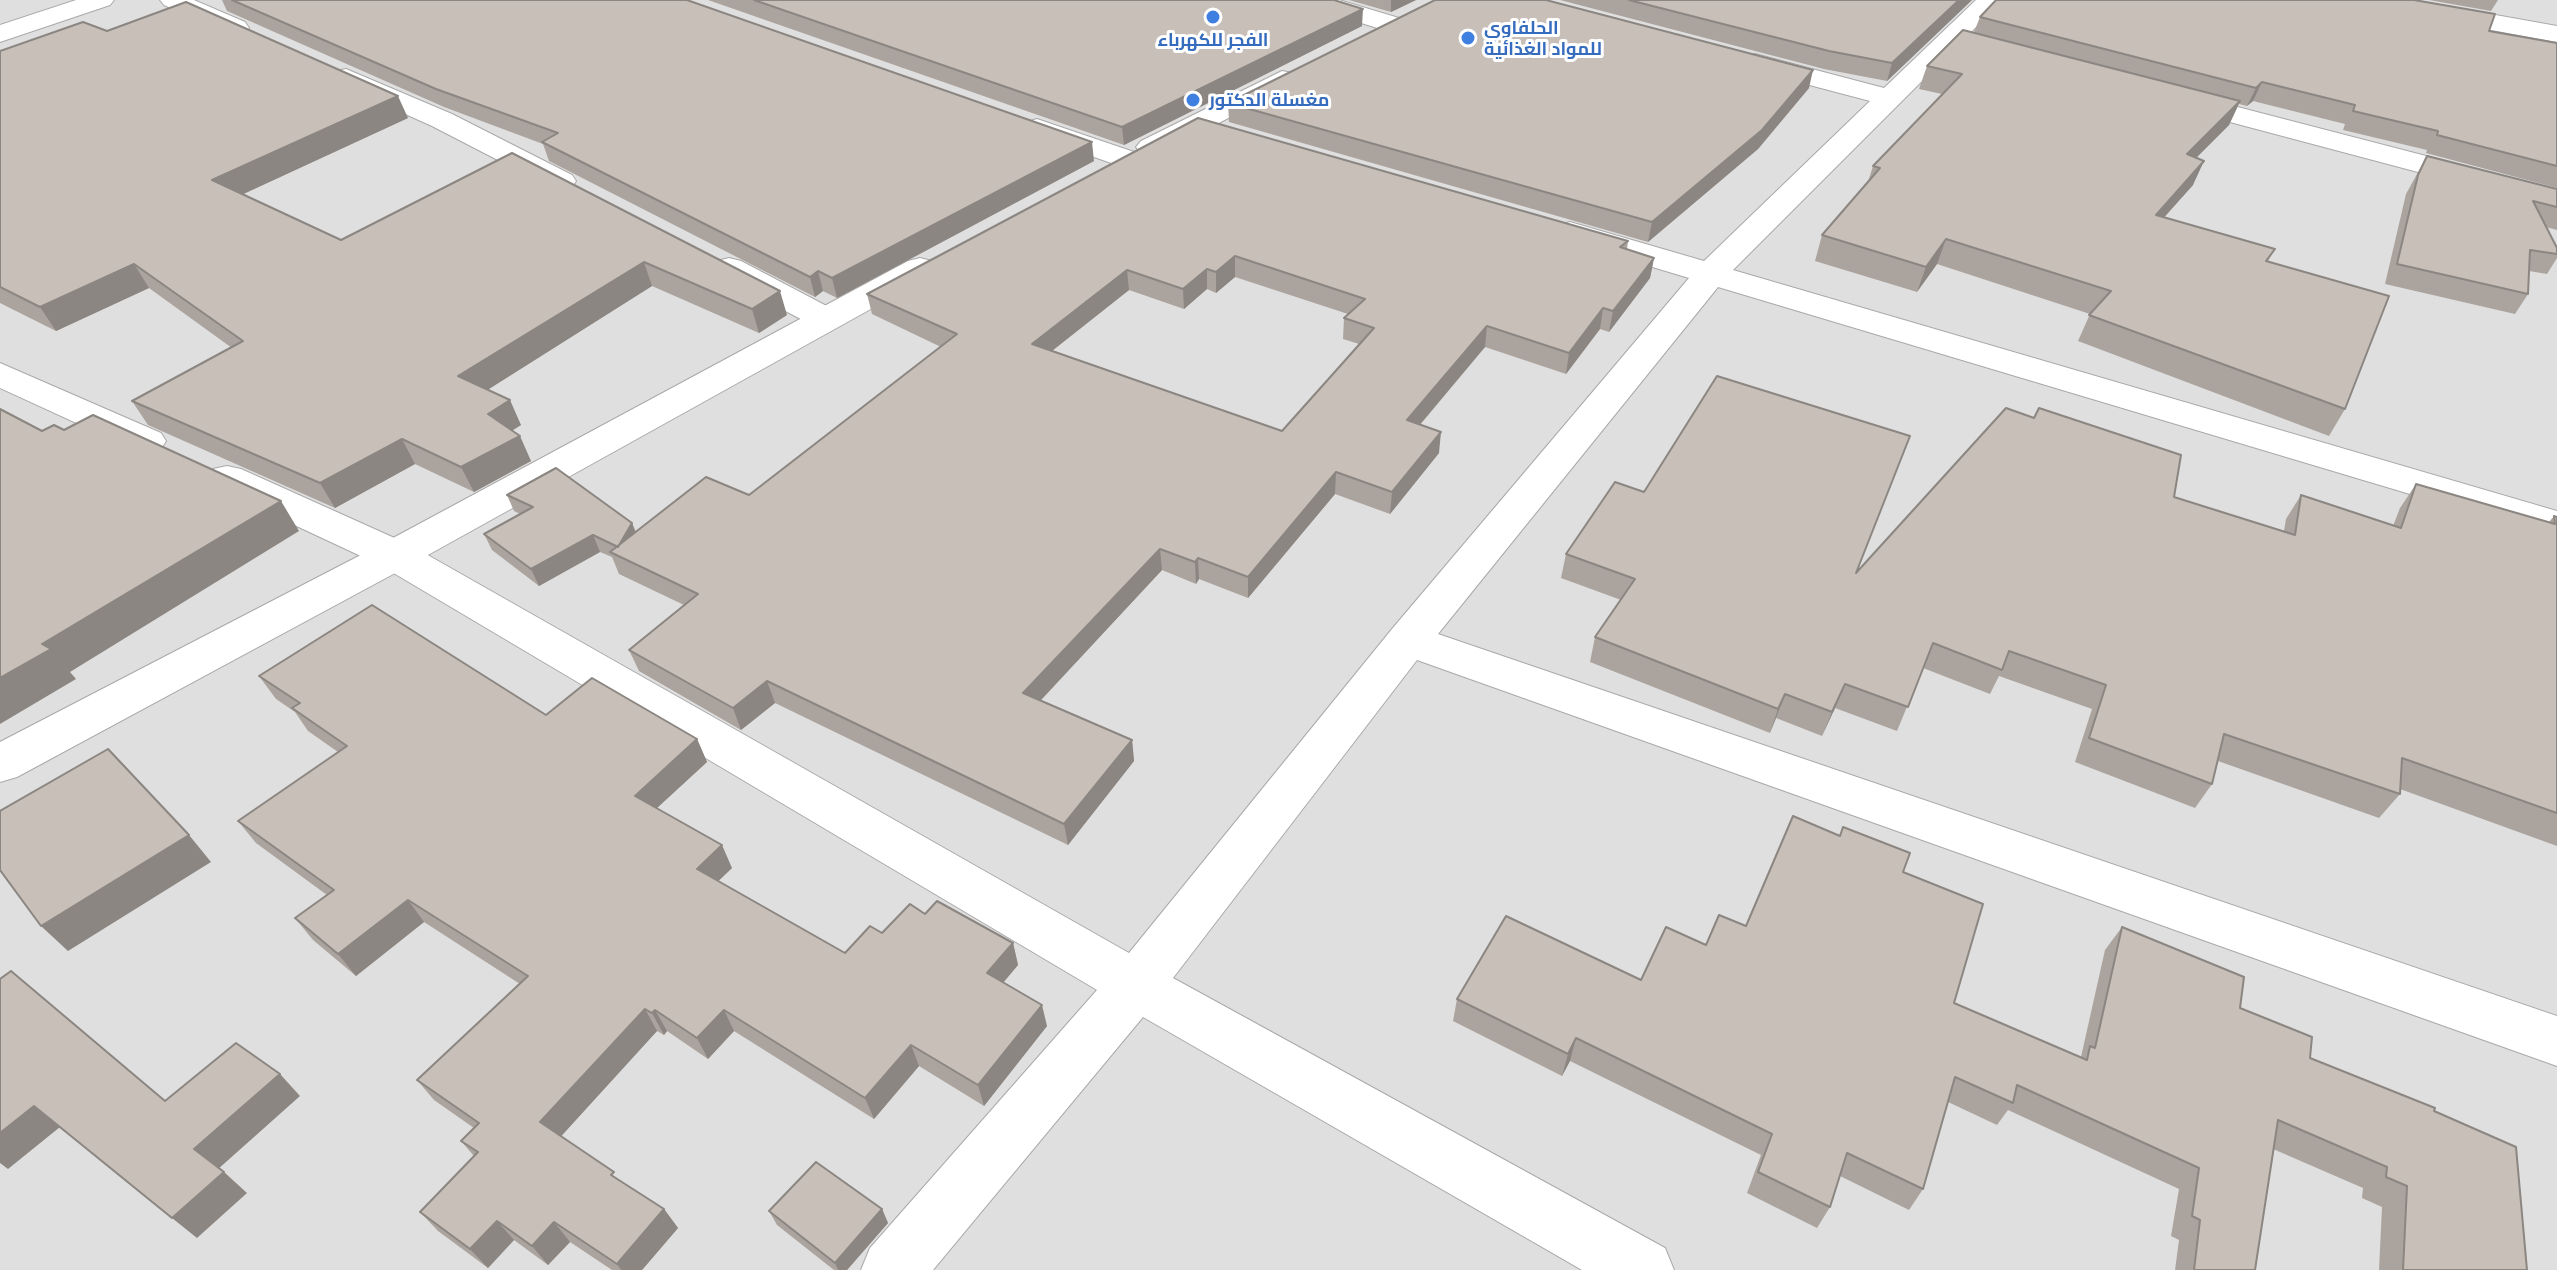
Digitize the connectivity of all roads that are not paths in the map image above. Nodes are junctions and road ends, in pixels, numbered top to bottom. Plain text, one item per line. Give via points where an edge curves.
1 (101, 0) edge
2 (173, 0) edge
3 (1313, 0) edge
4 (1990, 0) edge
5 (2370, 0) edge
6 (0, 34) edge
7 (2557, 34) edge
8 (258, 38) edge
9 (1348, 45) edge
10 (1727, 55) edge
11 (315, 63) edge
12 (1306, 67) edge
13 (2148, 92) edge
14 (1891, 98) junction
15 (1005, 116) edge
16 (1195, 124) junction
17 (1240, 137) edge
18 (1126, 159) junction
19 (1085, 181) edge
20 (579, 191) edge
21 (2557, 200) edge
22 (1544, 224) edge
23 (948, 253) edge
24 (702, 255) edge
25 (1711, 273) junction
26 (826, 319) junction
27 (0, 374) edge
28 (2557, 525) edge
29 (395, 555) junction
30 (1408, 640) junction
31 (0, 764) edge
32 (1136, 985) junction
33 (2557, 1041) edge
34 (892, 1270) edge
35 (1643, 1270) edge

1 - 6 street
2 - 8 street
3 - 9 street via 1403,18
4 - 14 street via 1966,44
5 - 7 street
10 - 14 street
11 - 20 street via 442,120
12 - 16 street
13 - 21 street
14 - 25 street
15 - 18 street
16 - 17 street
16 - 18 street
18 - 19 street
22 - 25 street
23 - 26 street
24 - 26 street
25 - 28 street
25 - 30 street
26 - 29 street
27 - 29 street
29 - 31 street
29 - 32 street
30 - 32 street
30 - 33 street
32 - 34 street
32 - 35 street

